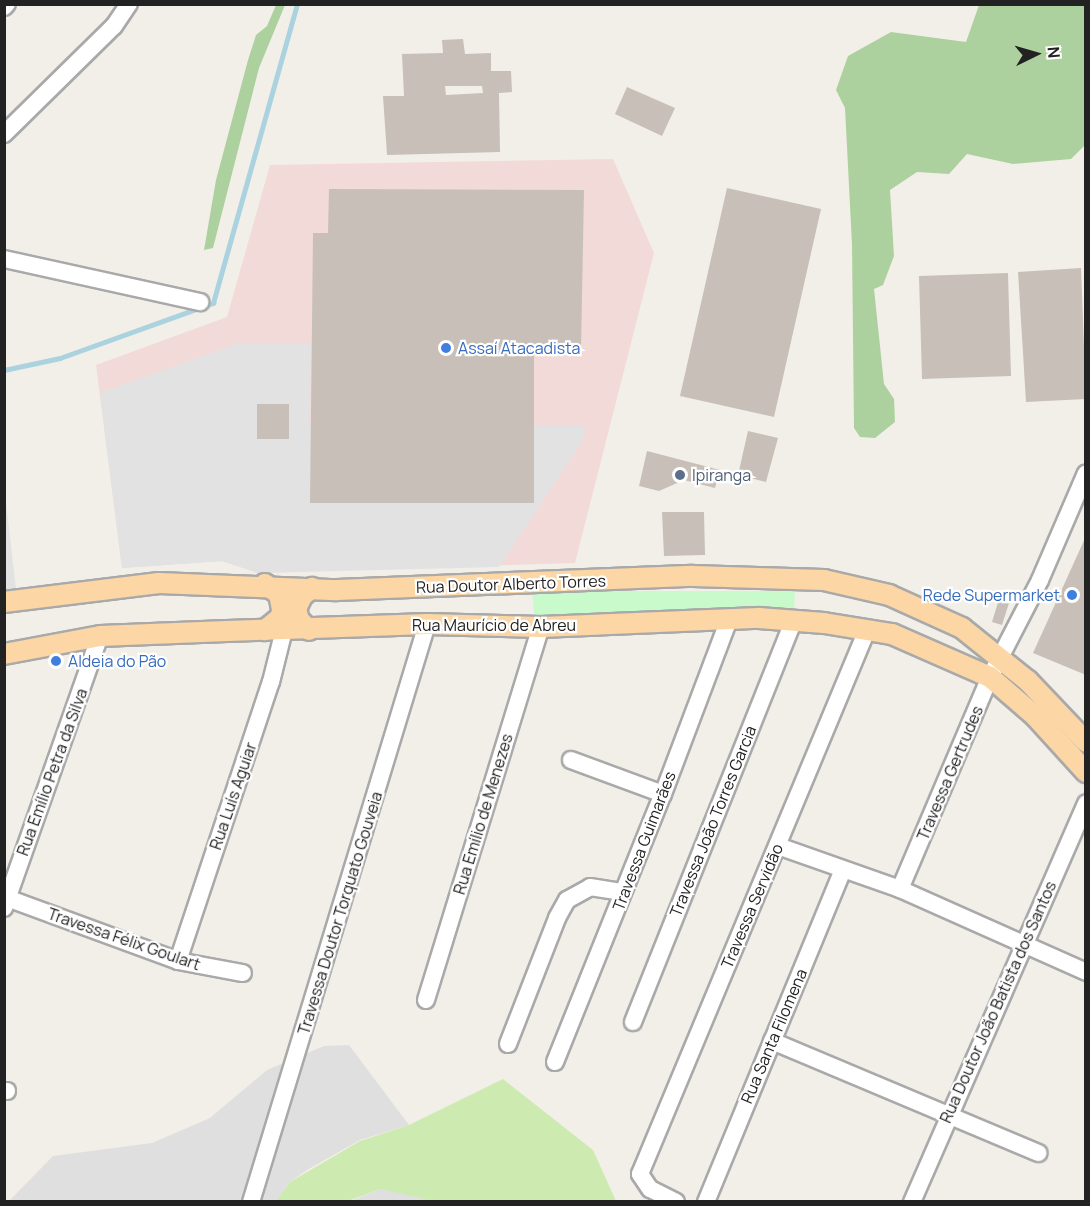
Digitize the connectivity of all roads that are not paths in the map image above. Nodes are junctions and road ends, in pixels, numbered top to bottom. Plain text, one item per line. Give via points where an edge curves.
1 (129, 4) edge
2 (4, 134) edge
3 (4, 259) edge
4 (200, 302) dead end
5 (1086, 473) edge
6 (265, 584) junction
7 (312, 588) junction
8 (4, 602) edge
9 (729, 619) junction
10 (794, 620) junction
11 (426, 624) junction
12 (541, 627) junction
13 (275, 630) junction
14 (309, 630) junction
15 (867, 630) junction
16 (100, 636) junction
17 (4, 654) edge
18 (1000, 656) junction
19 (990, 677) junction
20 (1086, 742) edge
21 (571, 760) dead end
22 (1086, 772) edge
23 (663, 794) junction
24 (1086, 803) edge
25 (778, 846) junction
26 (843, 870) junction
27 (900, 889) junction
28 (623, 892) junction
29 (6, 903) edge
30 (1024, 943) junction
31 (178, 960) junction
32 (1086, 972) edge
33 (243, 973) dead end
34 (426, 1000) dead end
35 (633, 1022) dead end
36 (772, 1041) junction
37 (508, 1044) dead end
38 (555, 1062) dead end
39 (948, 1117) junction
40 (1038, 1153) dead end
41 (251, 1202) edge
42 (676, 1202) edge
43 (706, 1202) edge
44 (912, 1202) edge

1 - 2 street via 114,26
3 - 4 street
5 - 18 street, Travessa Gertrudes via 1040,580
6 - 7 main road, Rua Doutor Alberto Torres
6 - 8 main road, Rua Doutor Alberto Torres via 129,584
6 - 13 main road via 279,594 282,610
7 - 14 main road via 302,596 296,609 299,620
7 - 18 main road, Rua Doutor Alberto Torres via 693,576 803,578 852,584 941,615
9 - 10 main road, Rua Maurício de Abreu
9 - 12 main road, Rua Maurício de Abreu
9 - 23 street, Travessa Guimarães
10 - 15 main road, Rua Maurício de Abreu
10 - 35 street, Travessa João Torres Garcia
11 - 12 main road, Rua Maurício de Abreu
11 - 14 main road, Rua Maurício de Abreu
11 - 41 street, Travessa Doutor Torquato Gouveia
12 - 34 street, Rua Emílio de Menezes
13 - 14 main road, Rua Maurício de Abreu
13 - 16 main road, Rua Maurício de Abreu
13 - 31 street, Rua Luís Aguiar via 272,682
15 - 19 main road, Rua Maurício de Abreu via 932,649
15 - 25 street, Travessa Servidão
16 - 17 main road, Rua Maurício de Abreu
16 - 29 street, Rua Emílio Petra da Silva
18 - 19 street, Travessa Gertrudes
18 - 20 main road, Rua Doutor Alberto Torres
19 - 22 main road, Rua Maurício de Abreu via 1007,688
19 - 27 street, Travessa Gertrudes
21 - 23 street
23 - 28 street, Travessa Guimarães
24 - 30 street, Rua Doutor João Batista dos Santos
25 - 26 street
25 - 42 street, Travessa Servidão via 640,1174 642,1181
26 - 27 street
26 - 36 street, Rua Santa Filomena
27 - 30 street
28 - 37 street via 590,887 567,900 556,918
28 - 38 street, Travessa Guimarães
29 - 31 street, Travessa Félix Goulart
30 - 32 street
30 - 39 street, Rua Doutor João Batista dos Santos
31 - 33 street, Travessa Félix Goulart
36 - 39 street
36 - 43 street, Rua Santa Filomena
39 - 40 street
39 - 44 street, Rua Doutor João Batista dos Santos

